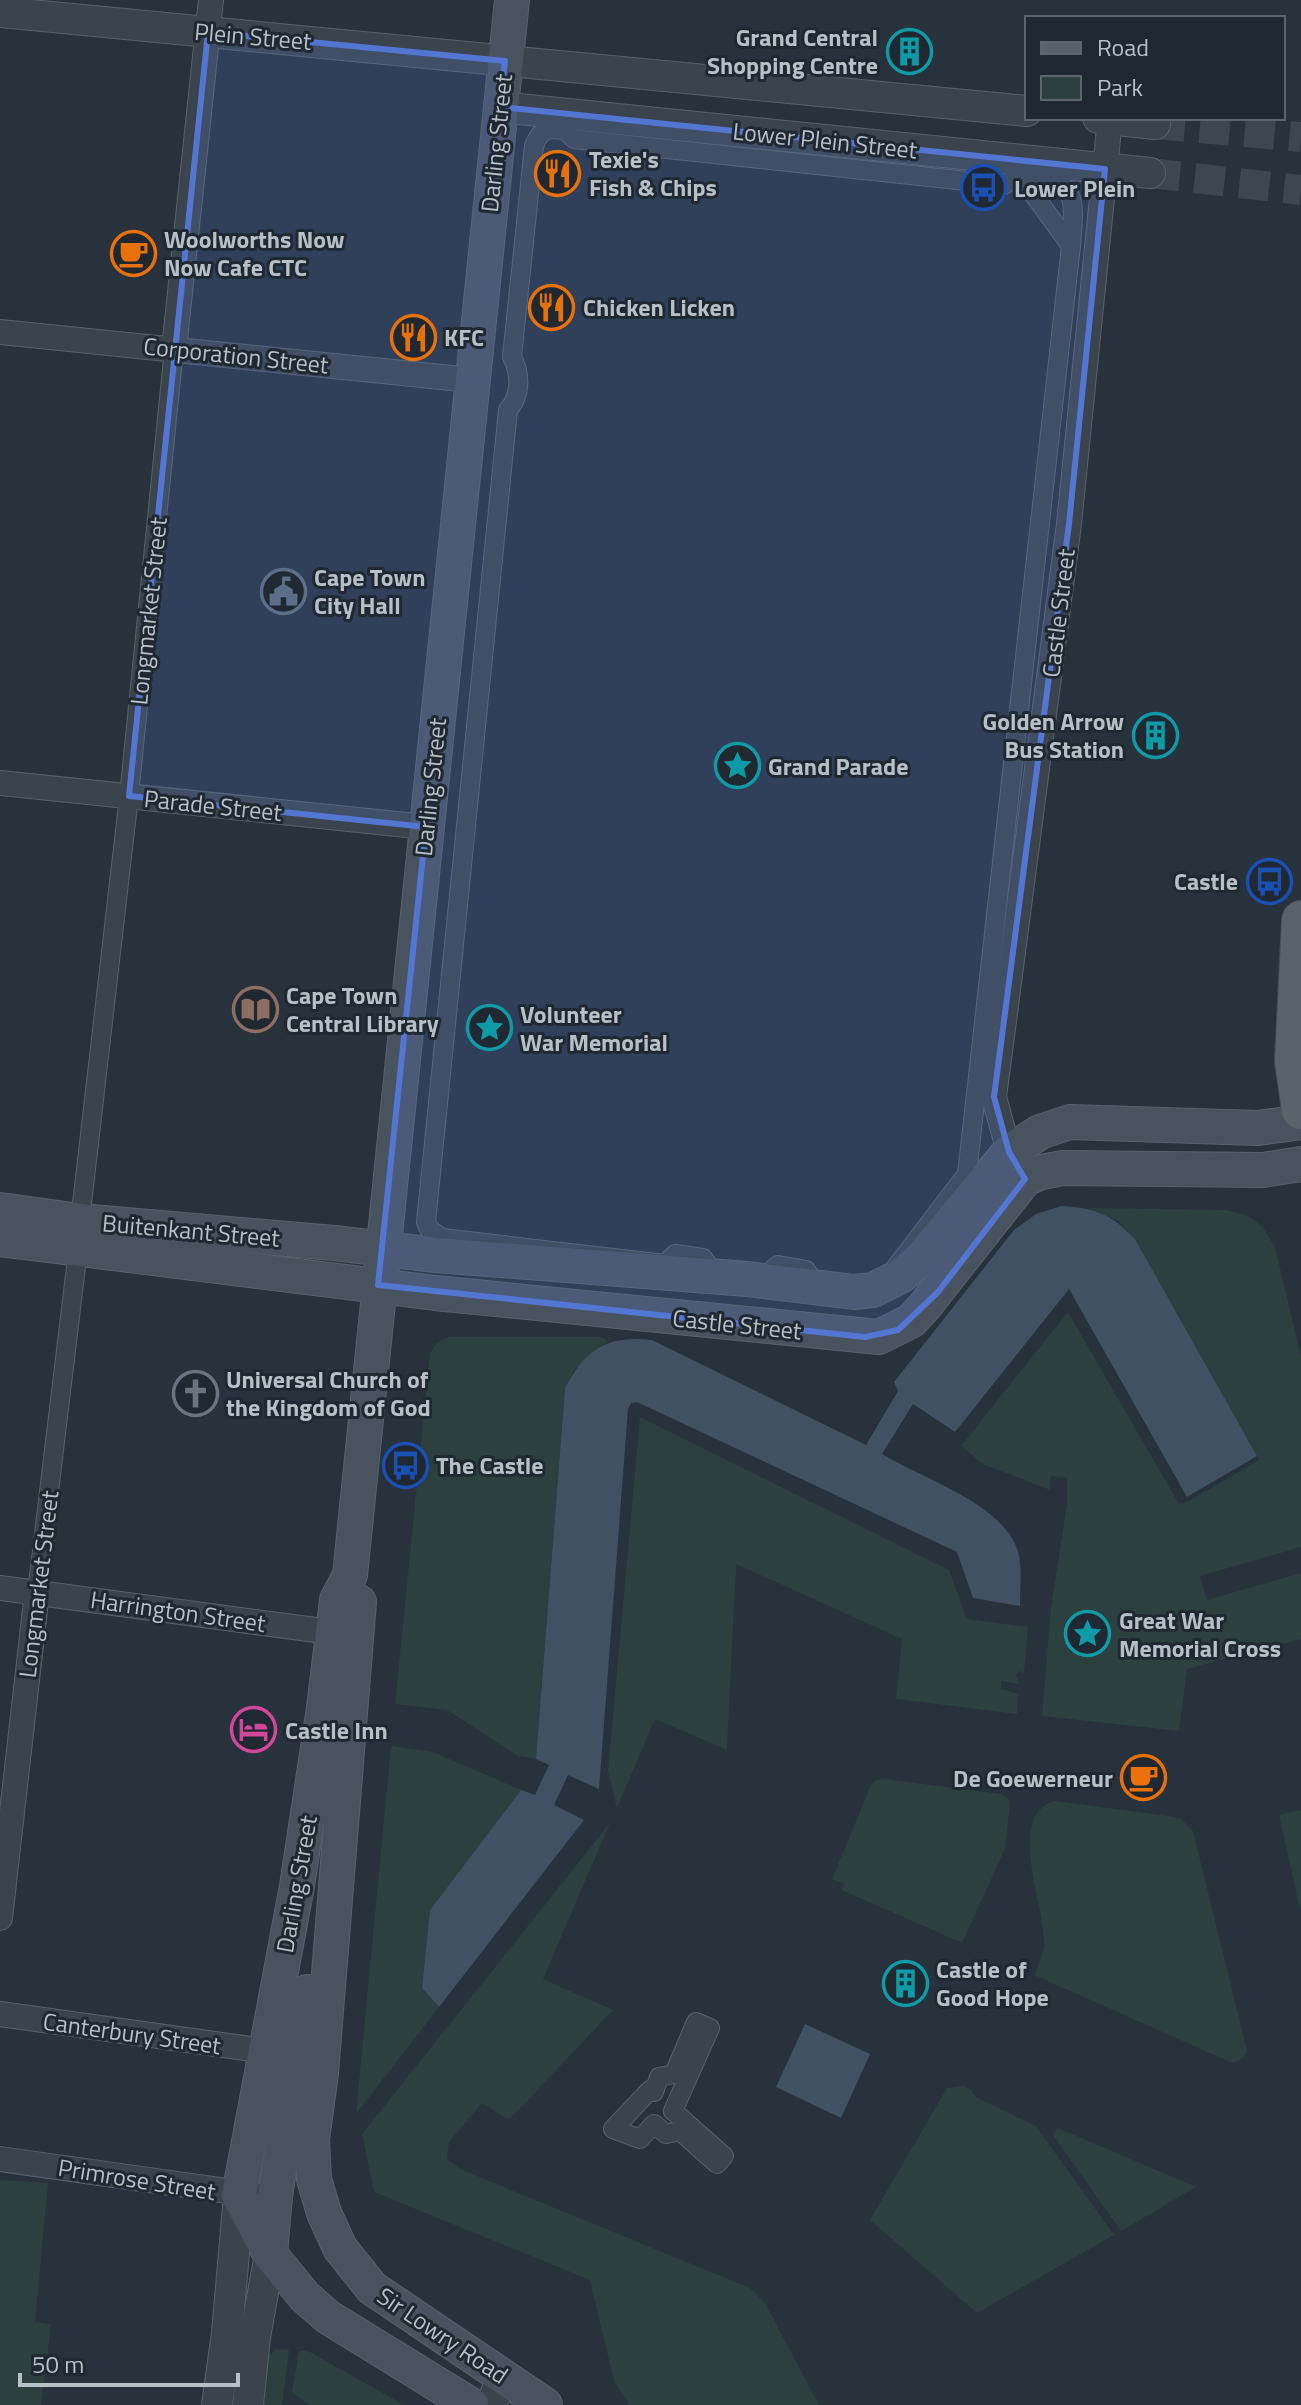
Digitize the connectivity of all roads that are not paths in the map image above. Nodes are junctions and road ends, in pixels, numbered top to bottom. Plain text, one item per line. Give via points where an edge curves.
1 (211, 0) edge
2 (512, 0) edge
3 (0, 12) edge
4 (208, 32) junction
5 (505, 61) junction
6 (500, 107) junction
7 (1025, 111) edge
8 (1104, 120) edge
9 (1114, 120) edge
10 (1155, 124) dead end
11 (1105, 169) junction
12 (1150, 173) tunnel mouth
13 (1021, 177) junction
14 (1071, 246) junction
15 (0, 332) edge
16 (174, 349) junction
17 (471, 380) junction
18 (0, 783) edge
19 (129, 796) junction
20 (426, 827) junction
21 (1301, 920) edge
22 (1301, 1110) edge
23 (1301, 1122) edge
24 (1301, 1164) edge
25 (1017, 1165) junction
26 (0, 1210) edge
27 (79, 1236) junction
28 (0, 1239) edge
29 (383, 1248) junction
30 (378, 1285) junction
31 (0, 1588) edge
32 (37, 1592) junction
33 (344, 1634) junction
34 (334, 1895) junction
35 (0, 1918) edge
36 (0, 2014) edge
37 (265, 2051) junction
38 (321, 2073) joint
39 (724, 2156) joint
40 (0, 2159) edge
41 (239, 2195) junction
42 (275, 2196) junction
43 (270, 2254) junction
44 (497, 2390) edge
45 (217, 2405) edge
46 (248, 2405) edge
47 (471, 2405) edge
48 (545, 2405) edge

1 - 4 street, Longmarket Street
2 - 5 main road, Darling Street
3 - 4 street, Plein Street
4 - 5 street, Plein Street
4 - 16 street, Longmarket Street
5 - 6 main road, Darling Street
5 - 7 street, Lower Plein Street
6 - 11 street, Lower Plein Street
6 - 17 main road, Darling Street
8 - 11 street, Castle Street
9 - 10 street
11 - 12 street, Lower Plein Street
11 - 25 street, Castle Street via 1069,524 994,1097
13 - 14 street
13 - 14 street via 1059,183 1068,190 1074,209
13 - 14 street via 1004,185 574,139 565,130 544,131 537,137 512,357 519,370 516,401 508,410 427,1213 436,1236 665,1264 675,1254 703,1258 711,1269 766,1275 778,1265 806,1270 813,1281 872,1284 889,1276 967,1174
15 - 16 street, Corporation Street
16 - 17 street, Corporation Street
16 - 19 street, Longmarket Street
17 - 20 main road, Darling Street
18 - 19 street, Parade Street
19 - 20 street, Parade Street
19 - 27 street, Longmarket Street
20 - 29 main road, Darling Street
21 - 22 main road via 1294,1061
23 - 25 main road, Castle Street via 1258,1128 1070,1122 1040,1132
24 - 25 main road via 1263,1170 1041,1172
25 - 29 main road, Castle Street via 901,1276 873,1290
25 - 30 main road, Castle Street via 924,1307 898,1330 879,1337
26 - 27 main road, Buitenkant Street
27 - 28 main road, Buitenkant Street
27 - 29 main road, Buitenkant Street
27 - 30 main road, Buitenkant Street
27 - 32 street, Longmarket Street
29 - 30 main road, Darling Street
30 - 33 main road, Darling Street via 350,1575 337,1600
31 - 32 street, Harrington Street
32 - 33 street, Harrington Street
32 - 35 street, Longmarket Street
33 - 34 main road, Darling Street
33 - 37 main road, Darling Street via 324,1708
34 - 38 main road, Darling Street
34 - 42 main road via 309,1979
36 - 37 street, Canterbury Street
37 - 41 main road, Darling Street
38 - 44 main road, Sir Lowry Road via 312,2139 314,2179 340,2248 372,2288
39 - 39 street via 673,2111 710,2028 696,2022 674,2074 659,2077 654,2092 650,2090 613,2129 640,2139 654,2124 666,2134 680,2131 717,2164
40 - 41 street, Primrose Street
41 - 42 street, Primrose Street
41 - 43 main road, Sir Lowry Road
41 - 45 street
42 - 43 main road
43 - 46 street
43 - 47 main road, Sir Lowry Road via 328,2317
44 - 48 main road, Sir Lowry Road

